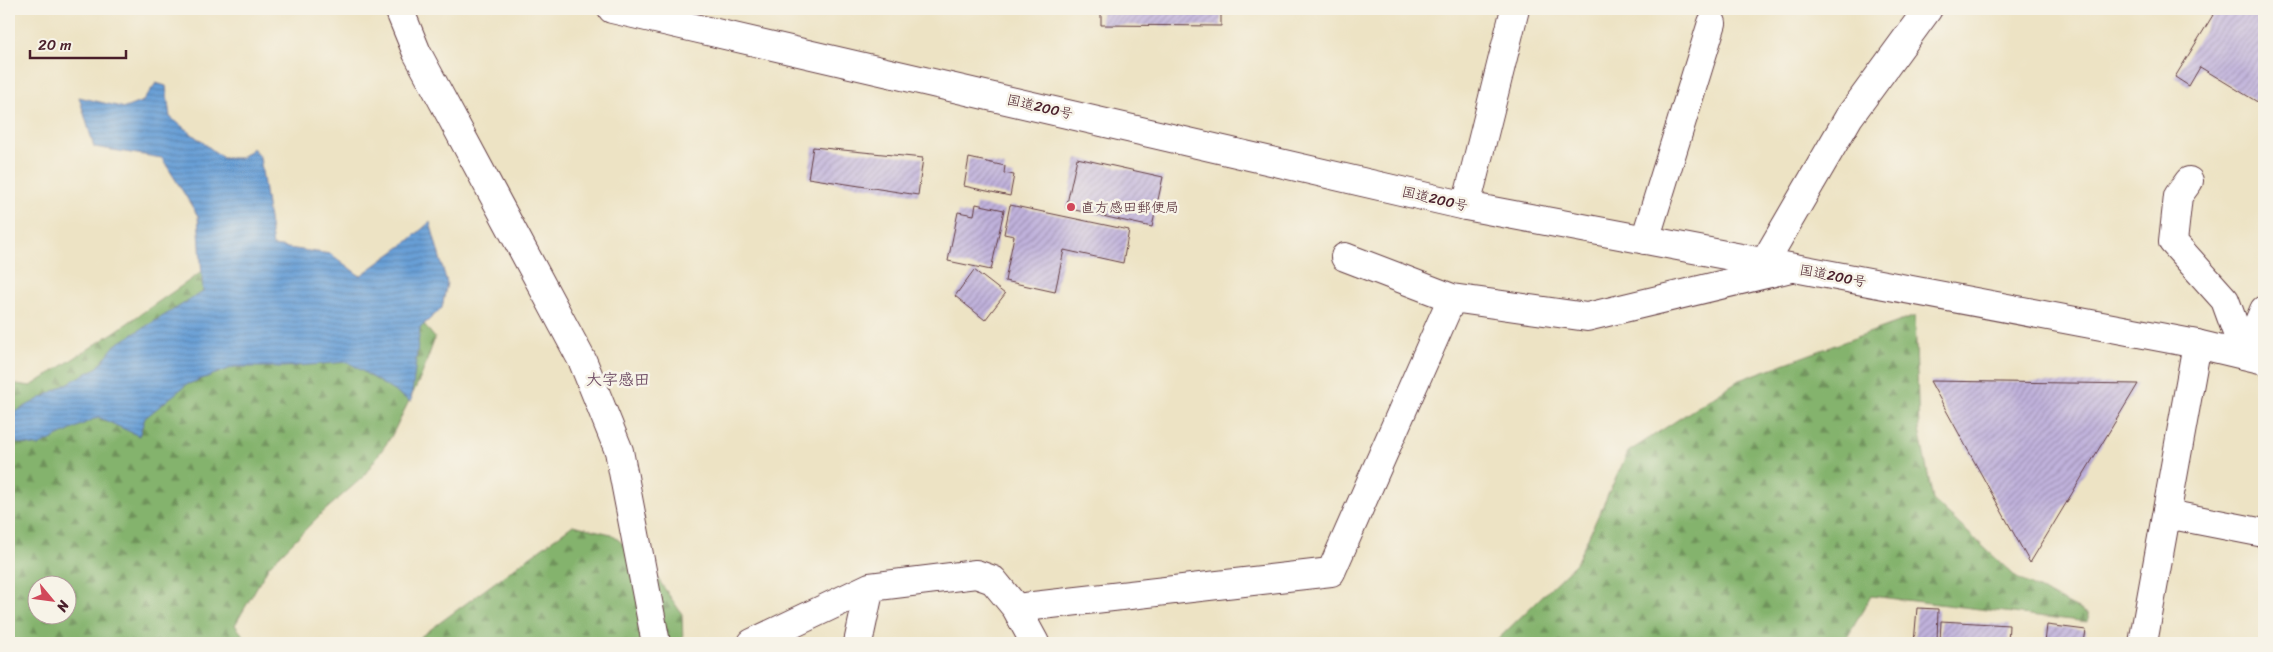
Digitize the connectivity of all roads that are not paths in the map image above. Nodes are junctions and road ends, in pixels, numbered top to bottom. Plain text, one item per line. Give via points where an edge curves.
1 (399, 9) edge
2 (612, 9) edge
3 (1515, 9) edge
4 (1928, 9) edge
5 (1712, 23) dead end
6 (2189, 182) dead end
7 (1466, 206) junction
8 (1645, 240) junction
9 (1344, 257) dead end
10 (1764, 263) junction
11 (1791, 268) junction
12 (1452, 298) junction
13 (2264, 310) edge
14 (2197, 344) junction
15 (2255, 358) edge
16 (2167, 514) junction
17 (2264, 533) edge
18 (870, 588) junction
19 (1016, 608) junction
20 (656, 643) edge
21 (752, 643) edge
22 (858, 643) edge
23 (1035, 643) edge
24 (2143, 643) edge

1 - 20 main road via 417,53 583,362 620,451
2 - 7 main road, 国道200号
3 - 7 main road
4 - 10 main road via 1849,117
5 - 8 main road
6 - 15 main road via 2178,196 2173,242 2225,300
7 - 8 main road, 国道200号
8 - 10 main road, 国道200号
9 - 12 main road
10 - 11 main road, 国道200号
11 - 12 main road via 1587,317
11 - 14 main road, 国道200号
12 - 19 main road via 1331,572
13 - 15 main road
14 - 15 main road, 国道200号
14 - 16 main road
16 - 17 main road
16 - 24 main road
18 - 19 main road via 976,574 993,580
18 - 21 main road
18 - 22 main road
19 - 23 main road

